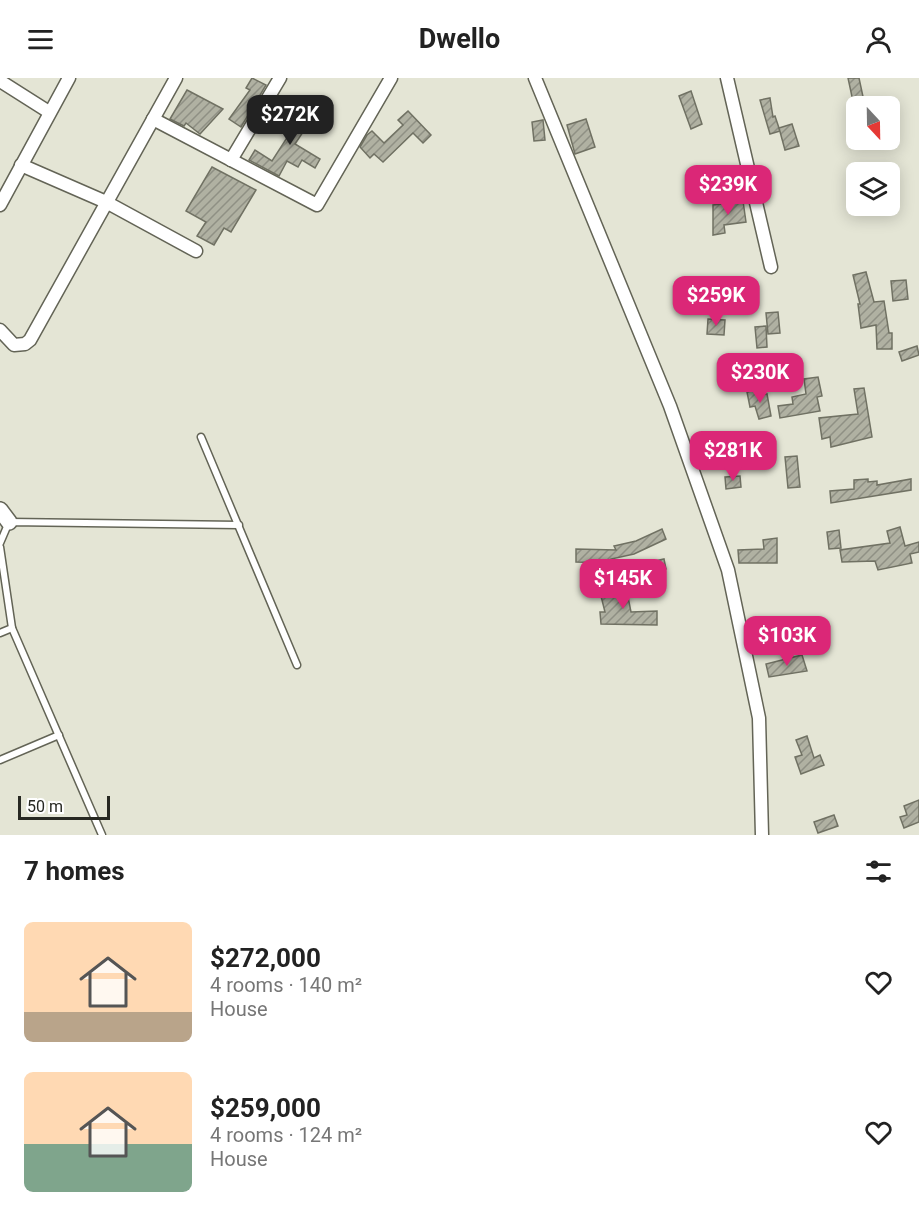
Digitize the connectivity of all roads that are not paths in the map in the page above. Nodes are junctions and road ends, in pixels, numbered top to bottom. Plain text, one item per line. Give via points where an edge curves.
1 (69, 78) edge
2 (176, 78) edge
3 (280, 78) edge
4 (391, 78) edge
5 (535, 78) edge
6 (727, 78) edge
7 (0, 81) edge
8 (49, 111) junction
9 (153, 119) junction
10 (231, 160) junction
11 (21, 165) junction
12 (106, 202) junction
13 (0, 205) edge
14 (196, 251) dead end
15 (771, 267) dead end
16 (0, 330) edge
17 (201, 437) dead end
18 (4, 516) edge
19 (239, 525) junction
20 (0, 545) edge
21 (12, 628) junction
22 (0, 633) edge
23 (297, 665) dead end
24 (59, 735) junction
25 (0, 760) edge
26 (102, 835) edge
27 (762, 835) edge

1 - 8 street
2 - 9 street
3 - 10 street
4 - 10 street via 317,205
5 - 27 street via 670,406 728,570 759,718
6 - 15 street
7 - 8 street
8 - 11 street
9 - 10 street
9 - 12 street
11 - 12 street
11 - 13 street
12 - 14 street
12 - 16 street via 30,340 14,345
17 - 19 lane
18 - 19 lane
18 - 20 lane
19 - 23 lane
20 - 21 lane
21 - 22 lane
21 - 24 lane
24 - 25 lane
24 - 26 lane

